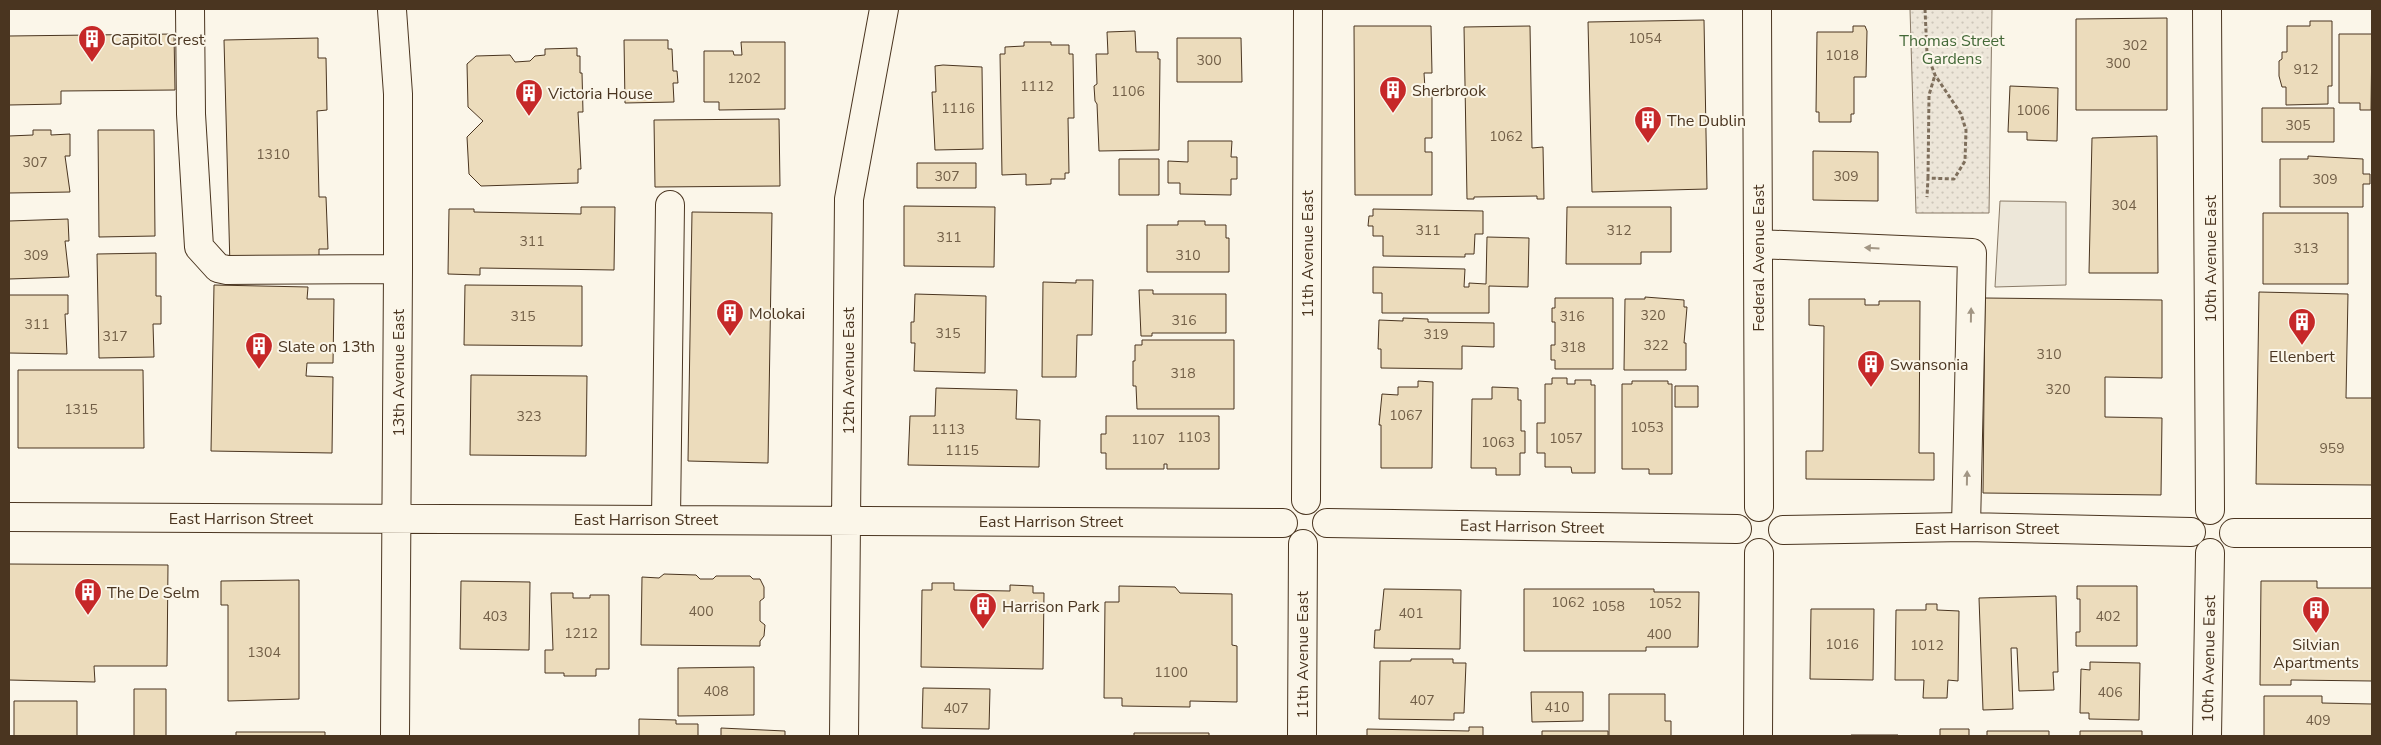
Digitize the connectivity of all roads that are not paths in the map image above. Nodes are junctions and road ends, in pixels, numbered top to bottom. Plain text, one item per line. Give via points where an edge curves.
1 (190, 9) edge
2 (390, 9) edge
3 (884, 9) edge
4 (1308, 9) edge
5 (1757, 9) edge
6 (2207, 9) edge
7 (670, 205) dead end
8 (1758, 244) junction
9 (398, 269) junction
10 (1306, 500) junction
11 (1759, 507) junction
12 (2210, 510) junction
13 (9, 517) edge
14 (397, 519) junction
15 (666, 519) junction
16 (848, 520) junction
17 (1283, 523) junction
18 (1327, 523) junction
19 (1966, 526) junction
20 (1737, 529) junction
21 (1783, 530) junction
22 (2191, 532) junction
23 (2234, 533) junction
24 (2372, 533) edge
25 (1304, 544) junction
26 (1759, 553) junction
27 (2210, 553) junction
28 (395, 736) edge
29 (844, 736) edge
30 (1302, 736) edge
31 (1758, 736) edge
32 (2208, 736) edge

1 - 9 street via 191,114 199,247 218,268 227,270
2 - 9 street, 13th Avenue East via 398,94
3 - 16 street, 12th Avenue East via 849,198
4 - 10 street, 11th Avenue East
5 - 8 street, Federal Avenue East
6 - 12 street, 10th Avenue East
7 - 15 street
8 - 11 street, Federal Avenue East
19 -> 8 street via 1972,253
9 - 14 street, 13th Avenue East
10 - 17 street via 1288,506
10 - 18 street via 1321,506
11 - 20 street via 1743,514
11 - 21 street via 1776,514 1781,519
12 - 22 street via 2197,516
12 - 23 street via 2229,517
13 - 14 street, East Harrison Street
14 - 15 street, East Harrison Street
14 - 28 street, 13th Avenue East
15 - 16 street, East Harrison Street
16 - 17 street, East Harrison Street
16 - 29 street, 12th Avenue East
17 - 25 street via 1286,534
18 - 20 street, East Harrison Street
18 - 25 street via 1320,538
19 - 21 street, East Harrison Street
19 - 22 street, East Harrison Street
20 - 26 street via 1741,544 1747,550
21 - 26 street via 1777,546
22 - 27 street via 2194,543
23 - 24 street
23 - 27 street via 2227,548
25 - 30 street, 11th Avenue East
26 - 31 street
27 - 32 street, 10th Avenue East

